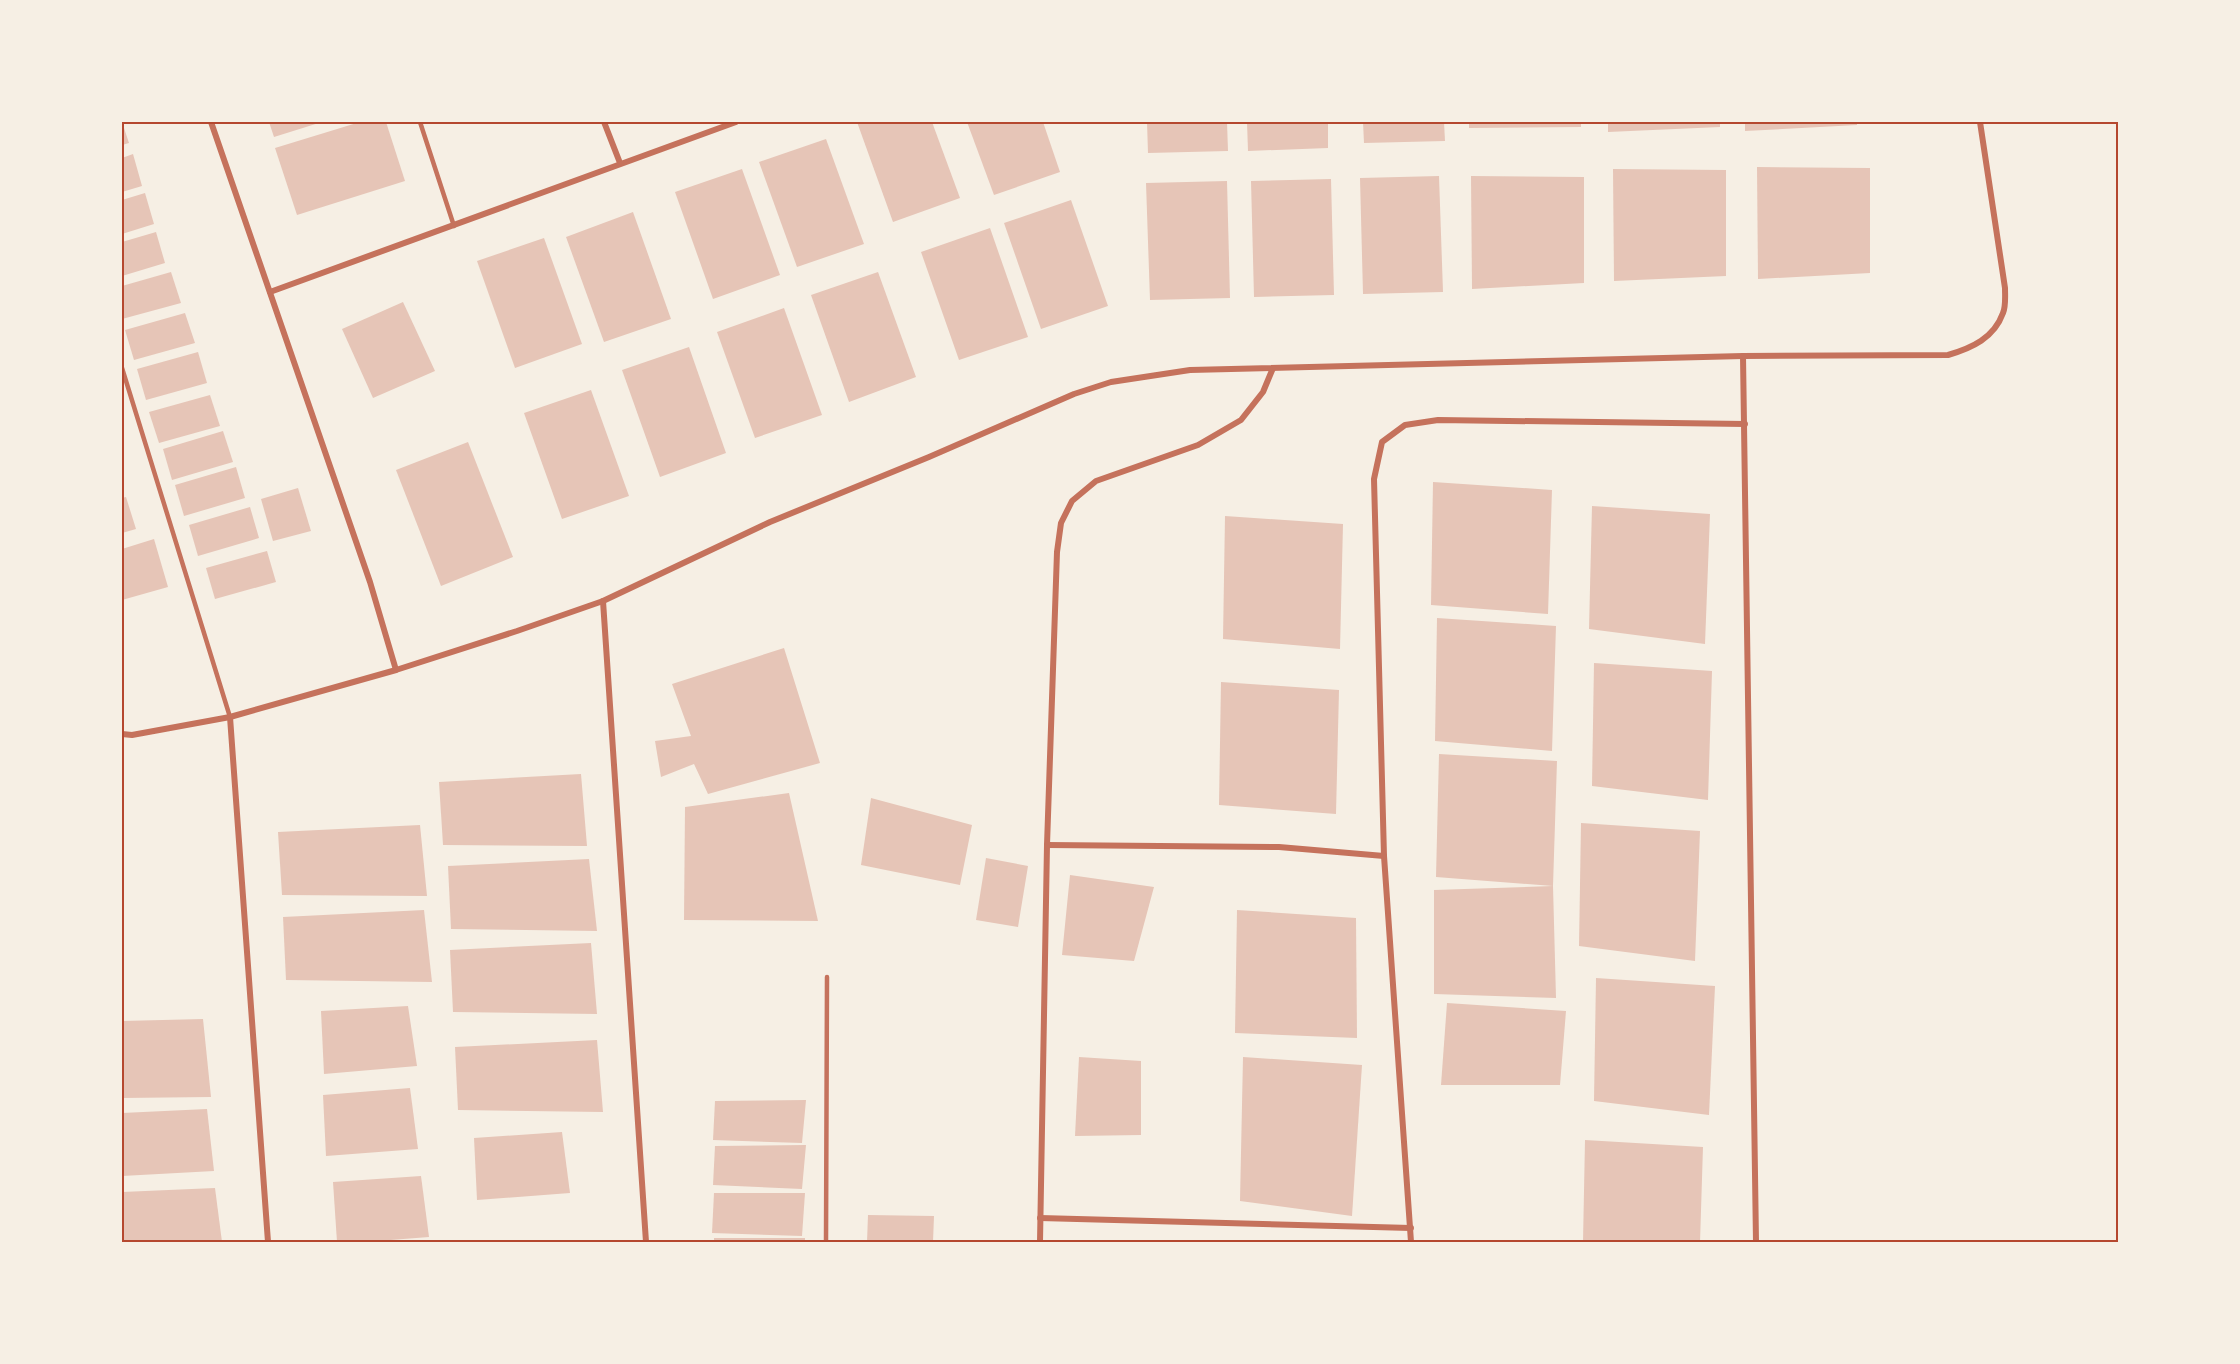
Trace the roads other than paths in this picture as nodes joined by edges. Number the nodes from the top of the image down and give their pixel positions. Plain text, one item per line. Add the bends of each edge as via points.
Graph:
1 (211, 122) edge
2 (420, 122) edge
3 (604, 122) edge
4 (736, 122) edge
5 (1980, 122) edge
6 (621, 163) junction
7 (454, 226) junction
8 (270, 292) junction
9 (1743, 356) junction
10 (122, 368) edge
11 (1273, 368) junction
12 (1745, 424) junction
13 (603, 601) junction
14 (396, 670) junction
15 (231, 717) junction
16 (122, 734) edge
17 (1047, 845) junction
18 (1384, 856) junction
19 (826, 977) dead end
20 (1040, 1218) junction
21 (1411, 1228) junction
22 (268, 1242) edge
23 (646, 1242) edge
24 (826, 1242) edge
25 (1040, 1242) edge
26 (1411, 1242) edge
27 (1756, 1242) edge

1 - 8 street
2 - 7 lane
3 - 6 street
4 - 6 street
5 - 9 street via 2005,288 2004,312 1992,333 1971,348 1948,355
6 - 7 street
7 - 8 street
8 - 14 street via 370,582
9 - 11 street
9 - 12 street
10 - 15 lane
11 - 13 street via 1190,370 1111,382 1074,394 770,522
11 - 17 street via 1263,392 1241,420 1198,445 1096,481 1072,501 1061,523
12 - 18 street via 1438,420 1405,425 1382,442 1374,480
12 - 27 street
13 - 14 street
13 - 23 street
14 - 15 street
15 - 16 street
15 - 22 street
17 - 18 street via 1279,847
17 - 20 street
18 - 21 street
19 - 24 lane
20 - 21 street
20 - 25 street
21 - 26 street

